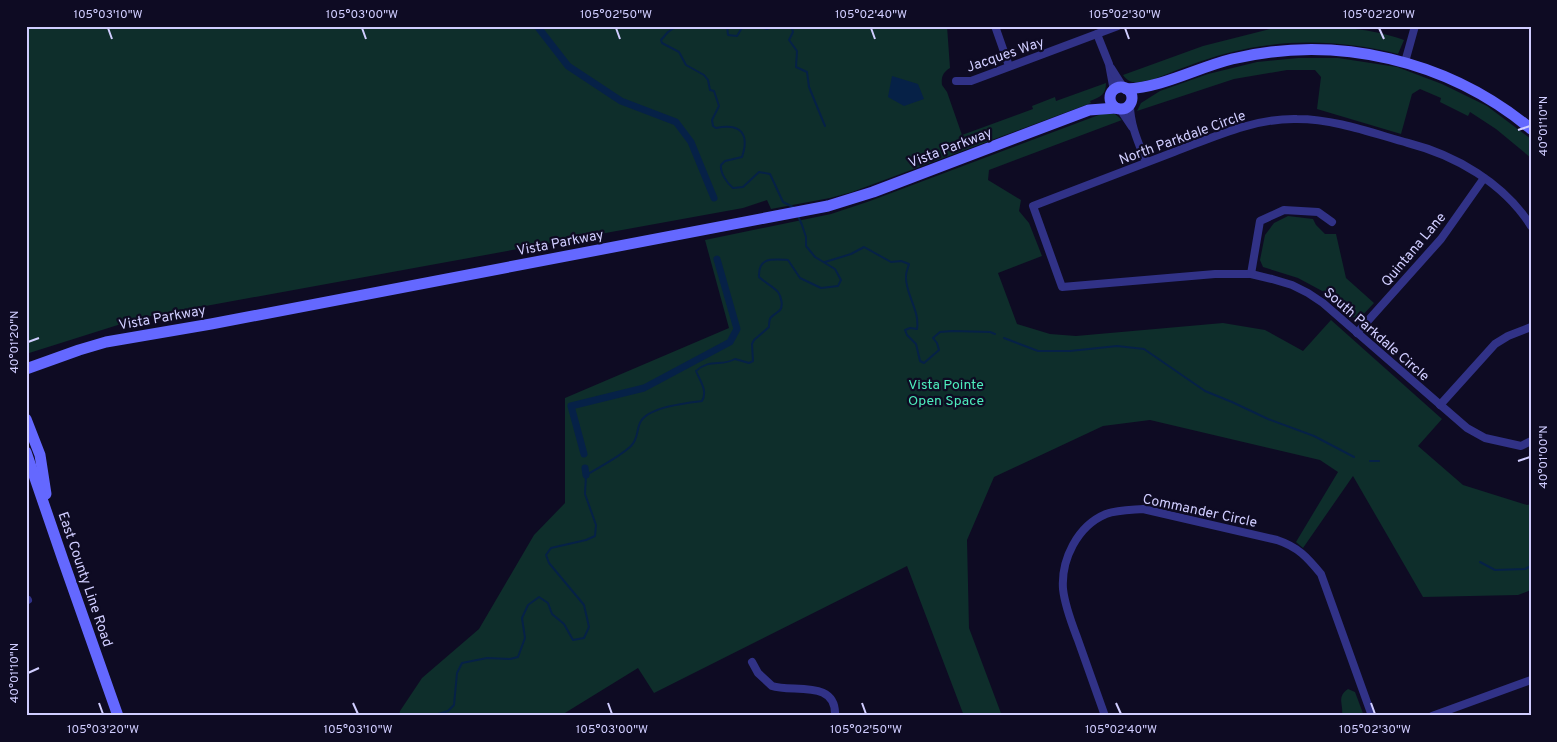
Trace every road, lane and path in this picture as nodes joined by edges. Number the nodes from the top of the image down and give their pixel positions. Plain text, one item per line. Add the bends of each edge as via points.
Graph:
1 (995, 26) edge
2 (1118, 26) edge
3 (1415, 26) edge
4 (1097, 34) junction
5 (1405, 62) junction
6 (1009, 66) junction
7 (956, 81) dead end
8 (1158, 84) junction
9 (1118, 91) junction
10 (1125, 105) junction
11 (1089, 110) junction
12 (1531, 129) edge
13 (1146, 162) junction
14 (1484, 178) junction
15 (1332, 222) dead end
16 (1531, 226) edge
17 (1045, 240) joint
18 (1251, 274) junction
19 (224, 321) junction
20 (1531, 327) edge
21 (1357, 333) junction
22 (26, 364) edge
23 (26, 369) edge
24 (1440, 405) junction
25 (26, 418) edge
26 (1531, 441) edge
27 (26, 452) edge
28 (26, 466) edge
29 (52, 530) junction
30 (86, 625) junction
31 (752, 662) dead end
32 (1531, 680) edge
33 (110, 716) edge
34 (118, 716) edge
35 (835, 716) edge
36 (1105, 716) edge
37 (1372, 716) edge
38 (1432, 716) edge

1 - 6 street
2 - 4 street, Jacques Way
3 - 5 street
4 - 6 street, Jacques Way
4 - 9 street
5 - 8 street, Vista Parkway via 1353,52 1283,51 1232,59
5 - 12 street, Vista Parkway via 1465,86
6 - 7 street, Jacques Way via 971,81
8 - 9 street, Vista Parkway
8 - 10 street, Vista Parkway
9 - 10 street via 1131,93
9 - 10 street via 1112,103
9 - 11 street, Vista Parkway
10 - 11 street, Vista Parkway
10 - 13 street
11 - 19 street, Vista Parkway via 828,206
13 - 14 street, North Parkdale Circle via 1238,128 1297,118 1343,125 1424,147 1454,159
13 - 17 street, North Parkdale Circle via 1033,206
14 - 16 street, North Parkdale Circle via 1509,199
14 - 21 street, Quintana Lane via 1441,239
15 - 18 street via 1318,212 1284,210 1260,220
17 - 18 street, South Parkdale Circle via 1062,287
18 - 21 street, South Parkdale Circle via 1272,278 1308,293
19 - 22 street via 173,324 100,338
19 - 23 street, Vista Parkway via 100,344
20 - 24 street via 1495,344
21 - 24 street, South Parkdale Circle
24 - 26 street, South Parkdale Circle via 1467,428 1485,438 1521,446
25 - 29 street via 40,455
27 - 29 street, East County Line Road
28 - 29 street
29 - 30 street, East County Line Road
30 - 33 street
30 - 34 street, East County Line Road
31 - 35 street via 772,686 812,689 826,695 834,704
32 - 38 street
36 - 37 street, Commander Circle via 1065,603 1063,571 1076,538 1090,524 1106,514 1143,509 1277,540 1295,547 1306,556 1321,574

